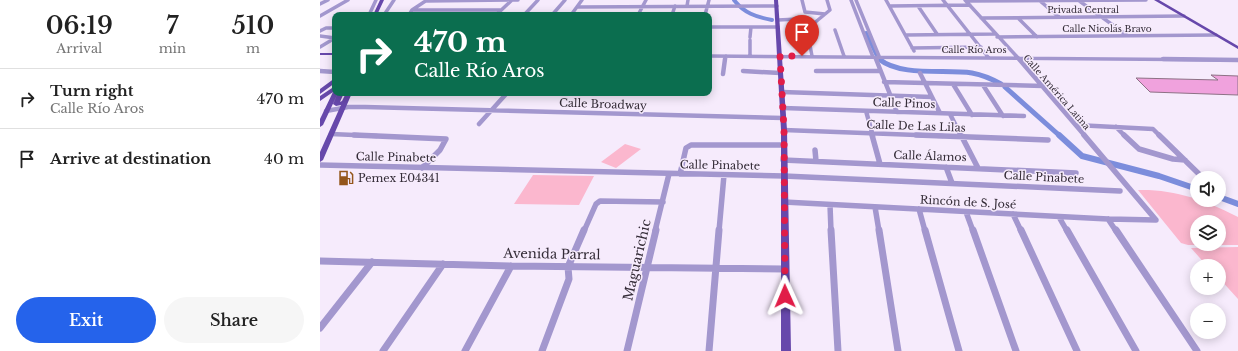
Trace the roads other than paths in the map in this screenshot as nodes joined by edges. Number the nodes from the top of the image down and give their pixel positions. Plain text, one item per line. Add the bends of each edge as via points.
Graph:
1 (328, 0) edge
2 (348, 0) edge
3 (376, 0) edge
4 (382, 0) edge
5 (386, 0) edge
6 (394, 0) edge
7 (427, 0) edge
8 (512, 0) edge
9 (518, 0) edge
10 (538, 0) edge
11 (565, 0) edge
12 (582, 0) edge
13 (646, 0) edge
14 (688, 0) edge
15 (709, 0) edge
16 (802, 0) edge
17 (827, 0) edge
18 (850, 0) edge
19 (856, 0) edge
20 (886, 0) edge
21 (943, 0) edge
22 (1040, 0) edge
23 (1078, 0) edge
24 (1146, 0) edge
25 (1156, 0) edge
26 (1161, 0) edge
27 (966, 1) edge
28 (776, 3) edge
29 (320, 4) edge
30 (970, 5) junction
31 (675, 6) junction
32 (687, 6) junction
33 (708, 6) junction
34 (890, 6) junction
35 (918, 6) junction
36 (947, 6) junction
37 (577, 7) junction
38 (642, 7) junction
39 (412, 10) joint
40 (501, 10) joint
41 (370, 12) edge
42 (376, 12) edge
43 (381, 12) edge
44 (386, 12) edge
45 (527, 12) edge
46 (555, 12) edge
47 (573, 12) edge
48 (640, 12) edge
49 (673, 12) edge
50 (707, 12) edge
51 (1181, 13) junction
52 (321, 14) edge
53 (825, 14) junction
54 (856, 14) junction
55 (862, 14) junction
56 (1059, 17) junction
57 (1101, 17) junction
58 (981, 18) junction
59 (1018, 18) junction
60 (778, 23) junction
61 (814, 23) junction
62 (712, 27) edge
63 (751, 27) junction
64 (332, 28) edge
65 (321, 30) edge
66 (835, 30) dead end
67 (862, 30) junction
68 (868, 30) junction
69 (937, 34) junction
70 (970, 34) junction
71 (906, 35) junction
72 (996, 35) junction
73 (1216, 35) junction
74 (320, 36) edge
75 (1128, 36) junction
76 (1037, 37) junction
77 (332, 38) edge
78 (332, 40) edge
79 (1238, 45) edge
80 (320, 47) edge
81 (981, 47) junction
82 (912, 48) junction
83 (320, 54) edge
84 (332, 54) edge
85 (712, 56) edge
86 (726, 56) junction
87 (750, 56) junction
88 (780, 56) junction
89 (812, 56) junction
90 (844, 56) junction
91 (876, 57) junction
92 (916, 57) junction
93 (988, 57) junction
94 (1017, 58) junction
95 (1238, 60) edge
96 (816, 70) dead end
97 (320, 71) edge
98 (880, 71) junction
99 (332, 72) edge
100 (743, 72) dead end
101 (780, 73) junction
102 (920, 73) dead end
103 (723, 74) dead end
104 (884, 82) junction
105 (332, 83) edge
106 (923, 83) junction
107 (953, 84) junction
108 (983, 85) junction
109 (1043, 86) junction
110 (320, 87) edge
111 (327, 87) junction
112 (332, 90) edge
113 (320, 92) edge
114 (782, 92) junction
115 (334, 96) edge
116 (340, 96) edge
117 (348, 96) edge
118 (504, 96) edge
119 (890, 96) junction
120 (932, 97) junction
121 (320, 99) edge
122 (343, 105) junction
123 (783, 108) junction
124 (492, 110) junction
125 (326, 111) junction
126 (866, 111) junction
127 (897, 112) junction
128 (940, 114) junction
129 (950, 114) junction
130 (972, 115) junction
131 (1004, 116) junction
132 (1024, 116) dead end
133 (783, 118) junction
134 (479, 124) dead end
135 (320, 125) edge
136 (1076, 125) junction
137 (1116, 127) junction
138 (784, 130) junction
139 (331, 134) junction
140 (872, 134) junction
141 (962, 137) junction
142 (1048, 140) dead end
143 (783, 146) junction
144 (815, 150) dead end
145 (320, 160) edge
146 (783, 160) junction
147 (1185, 160) junction
148 (816, 161) junction
149 (880, 164) junction
150 (320, 165) edge
151 (946, 167) junction
152 (422, 168) junction
153 (978, 168) junction
154 (1196, 171) edge
155 (1076, 172) dead end
156 (669, 174) junction
157 (680, 174) junction
158 (724, 175) junction
159 (784, 176) junction
160 (952, 183) junction
161 (1120, 191) dead end
162 (663, 202) junction
163 (784, 202) junction
164 (830, 205) junction
165 (875, 207) junction
166 (919, 209) junction
167 (966, 212) junction
168 (1013, 214) junction
169 (1059, 217) junction
170 (1108, 219) junction
171 (1151, 221) joint
172 (320, 260) edge
173 (372, 262) junction
174 (443, 264) junction
175 (511, 266) junction
176 (568, 266) junction
177 (647, 267) junction
178 (717, 268) junction
179 (784, 269) junction
180 (320, 328) edge
181 (383, 351) edge
182 (465, 351) edge
183 (542, 351) edge
184 (627, 351) edge
185 (709, 351) edge
186 (786, 351) edge
187 (838, 351) edge
188 (898, 351) edge
189 (958, 351) edge
190 (1016, 351) edge
191 (1076, 351) edge
192 (1136, 351) edge
193 (1197, 351) edge

1 - 29 street
2 - 52 street
3 - 41 street
4 - 42 main road
5 - 43 main road
6 - 44 street
7 - 8 street
7 - 39 street
8 - 9 street
8 - 40 street
10 - 45 street
11 - 46 street
12 - 37 street
13 - 38 street
14 - 32 street
15 - 33 street
16 - 53 street via 805,12
17 - 53 street via 830,10
18 - 54 street
19 - 55 street
20 - 34 street
21 - 36 street
22 - 23 street
22 - 27 street
22 - 56 street
23 - 24 street
23 - 57 street
25 - 51 main road
26 - 51 main road
27 - 30 street, Calle América Latina
28 - 33 street
28 - 60 main road
30 - 36 street
30 - 58 street, Calle América Latina
31 - 32 street
31 - 38 street
31 - 49 street
32 - 33 street
33 - 50 street
34 - 35 street
34 - 71 street
35 - 36 street
35 - 69 street
36 - 70 street
37 - 38 street
37 - 47 street
38 - 48 street
39 - 40 street
51 - 57 street, Privada Central
51 - 73 main road
51 - 79 main road
53 - 61 street
54 - 55 street
54 - 67 street
55 - 68 street
56 - 57 street, Privada Central
56 - 59 street, Privada Central
57 - 75 street
58 - 59 street, Privada Central
58 - 72 street, Calle América Latina
59 - 76 street
60 - 61 street via 796,19
60 - 63 street
60 - 88 main road
61 - 89 street via 807,30
62 - 63 street
63 - 87 street
64 - 65 street
66 - 90 street
67 - 68 street
67 - 91 street
68 - 91 street
69 - 70 street, Calle Nicolás Bravo
69 - 71 street, Calle Nicolás Bravo
70 - 72 street, Calle Nicolás Bravo
70 - 81 street
71 - 82 street
72 - 76 street, Calle Nicolás Bravo
72 - 94 street, Calle América Latina
73 - 75 street, Calle Nicolás Bravo
73 - 79 main road
74 - 77 street
75 - 76 street, Calle Nicolás Bravo
78 - 80 street
81 - 82 street
81 - 93 street
82 - 92 street
83 - 84 main road
85 - 86 street, Calle Río Aros
86 - 87 street, Calle Río Aros
86 - 103 street
87 - 88 street, Calle Río Aros
88 - 89 street, Calle Río Aros
88 - 101 main road
89 - 90 street, Calle Río Aros
90 - 91 street, Calle Río Aros
91 - 92 street, Calle Río Aros
91 - 98 street
92 - 93 street, Calle Río Aros
93 - 94 street, Calle Río Aros
94 - 95 street, Calle Río Aros
94 - 109 street, Calle América Latina
96 - 98 street
97 - 99 street
98 - 104 street
100 - 101 street
101 - 114 main road
102 - 106 street
104 - 106 street
104 - 119 street
105 - 111 main road
106 - 107 street
106 - 120 street
107 - 108 street
107 - 130 street
108 - 109 street
108 - 131 street
109 - 136 street, Calle América Latina
110 - 111 street
111 - 113 main road
112 - 121 main road
114 - 119 street
114 - 123 main road
115 - 125 main road
116 - 122 main road via 336,104
117 - 122 main road
118 - 124 street
119 - 120 street
119 - 127 street
120 - 128 street
122 - 124 street, Calle Broadway
122 - 125 street, Calle Broadway
122 - 139 main road
123 - 126 street, Calle Pinos
123 - 133 main road
124 - 133 street, Calle Broadway
124 - 134 street
125 - 135 main road
126 - 127 street, Calle Pinos
126 - 140 street
127 - 128 street, Calle Pinos
128 - 129 street, Calle Pinos
129 - 130 street, Calle Pinos
129 - 141 street
130 - 131 street, Calle Pinos
131 - 132 street, Calle Pinos
133 - 138 main road
136 - 137 street
136 - 171 street, Calle América Latina via 1155,217 1156,220
137 - 147 street via 1139,149 1172,159
137 - 147 street via 1153,129
138 - 140 street, Calle De Las Lilas
138 - 143 main road
139 - 145 main road
139 - 152 street via 446,139
140 - 141 street, Calle De Las Lilas
140 - 149 street
141 - 142 street, Calle De Las Lilas
141 - 153 street
143 - 146 main road
143 - 157 street via 689,146 686,148
144 - 148 street
146 - 148 street, Calle Álamos
146 - 159 main road
147 - 154 street
148 - 149 street, Calle Álamos
149 - 151 street, Calle Álamos
150 - 152 street, Calle Pinabete
151 - 153 street, Calle Álamos
151 - 160 street
152 - 156 street, Calle Pinabete
153 - 155 street, Calle Álamos
156 - 157 street, Calle Pinabete
156 - 162 street, Maguarichic
157 - 158 street, Calle Pinabete
158 - 159 street, Calle Pinabete
158 - 178 street
159 - 160 street, Calle Pinabete
159 - 163 main road
160 - 161 street, Calle Pinabete
162 - 176 street via 598,202
162 - 177 street, Maguarichic
163 - 164 street, Rincón de S. José
163 - 179 main road
164 - 165 street, Rincón de S. José
164 - 187 street
165 - 166 street, Rincón de S. José
165 - 188 street
166 - 167 street, Rincón de S. José
166 - 189 street
167 - 168 street, Rincón de S. José
167 - 190 street
168 - 169 street, Rincón de S. José
168 - 191 street
169 - 170 street, Rincón de S. José
169 - 192 street
170 - 171 street, Rincón de S. José
170 - 193 street
172 - 173 street, Avenida Parral
173 - 174 street, Avenida Parral
173 - 180 street
174 - 175 street, Avenida Parral
174 - 181 street
175 - 176 street, Avenida Parral
175 - 182 street
176 - 177 street, Avenida Parral
176 - 183 street via 569,279
177 - 178 street, Avenida Parral
177 - 184 street, Maguarichic
178 - 179 street, Avenida Parral
178 - 185 street
179 - 186 main road

